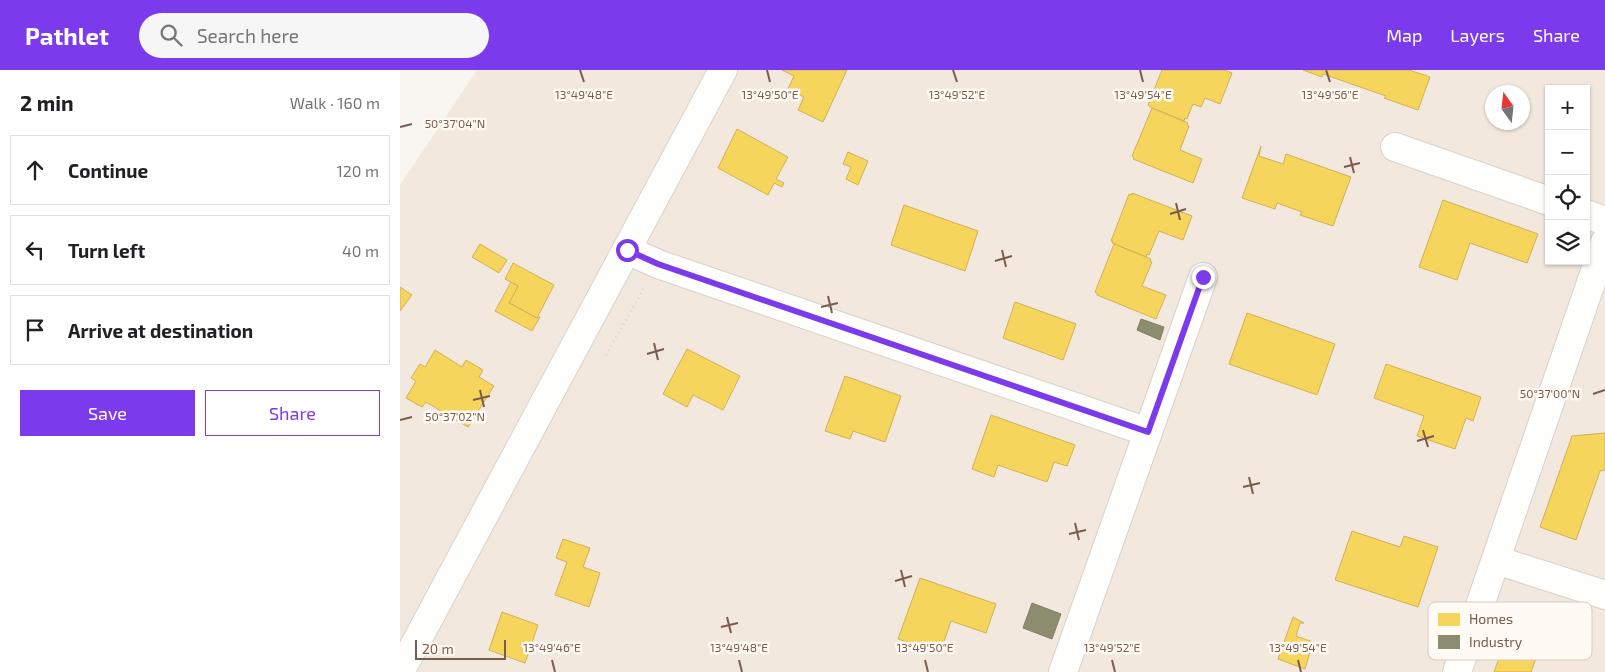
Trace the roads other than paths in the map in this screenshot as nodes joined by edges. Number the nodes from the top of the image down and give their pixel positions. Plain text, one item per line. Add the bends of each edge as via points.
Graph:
1 (723, 70) edge
2 (1395, 147) dead end
3 (1545, 200) edge
4 (1590, 215) edge
5 (1605, 221) edge
6 (1605, 242) edge
7 (627, 250) junction
8 (1203, 277) dead end
9 (1148, 432) junction
10 (1496, 560) junction
11 (1605, 595) edge
12 (1481, 602) edge
13 (1461, 660) edge
14 (400, 672) edge
15 (1063, 672) edge
16 (1457, 672) edge

1 - 7 street
2 - 3 street
4 - 5 street
6 - 10 street
7 - 9 street via 658,264
7 - 14 street
8 - 9 street
9 - 15 street
10 - 11 street
10 - 12 street
13 - 16 street

